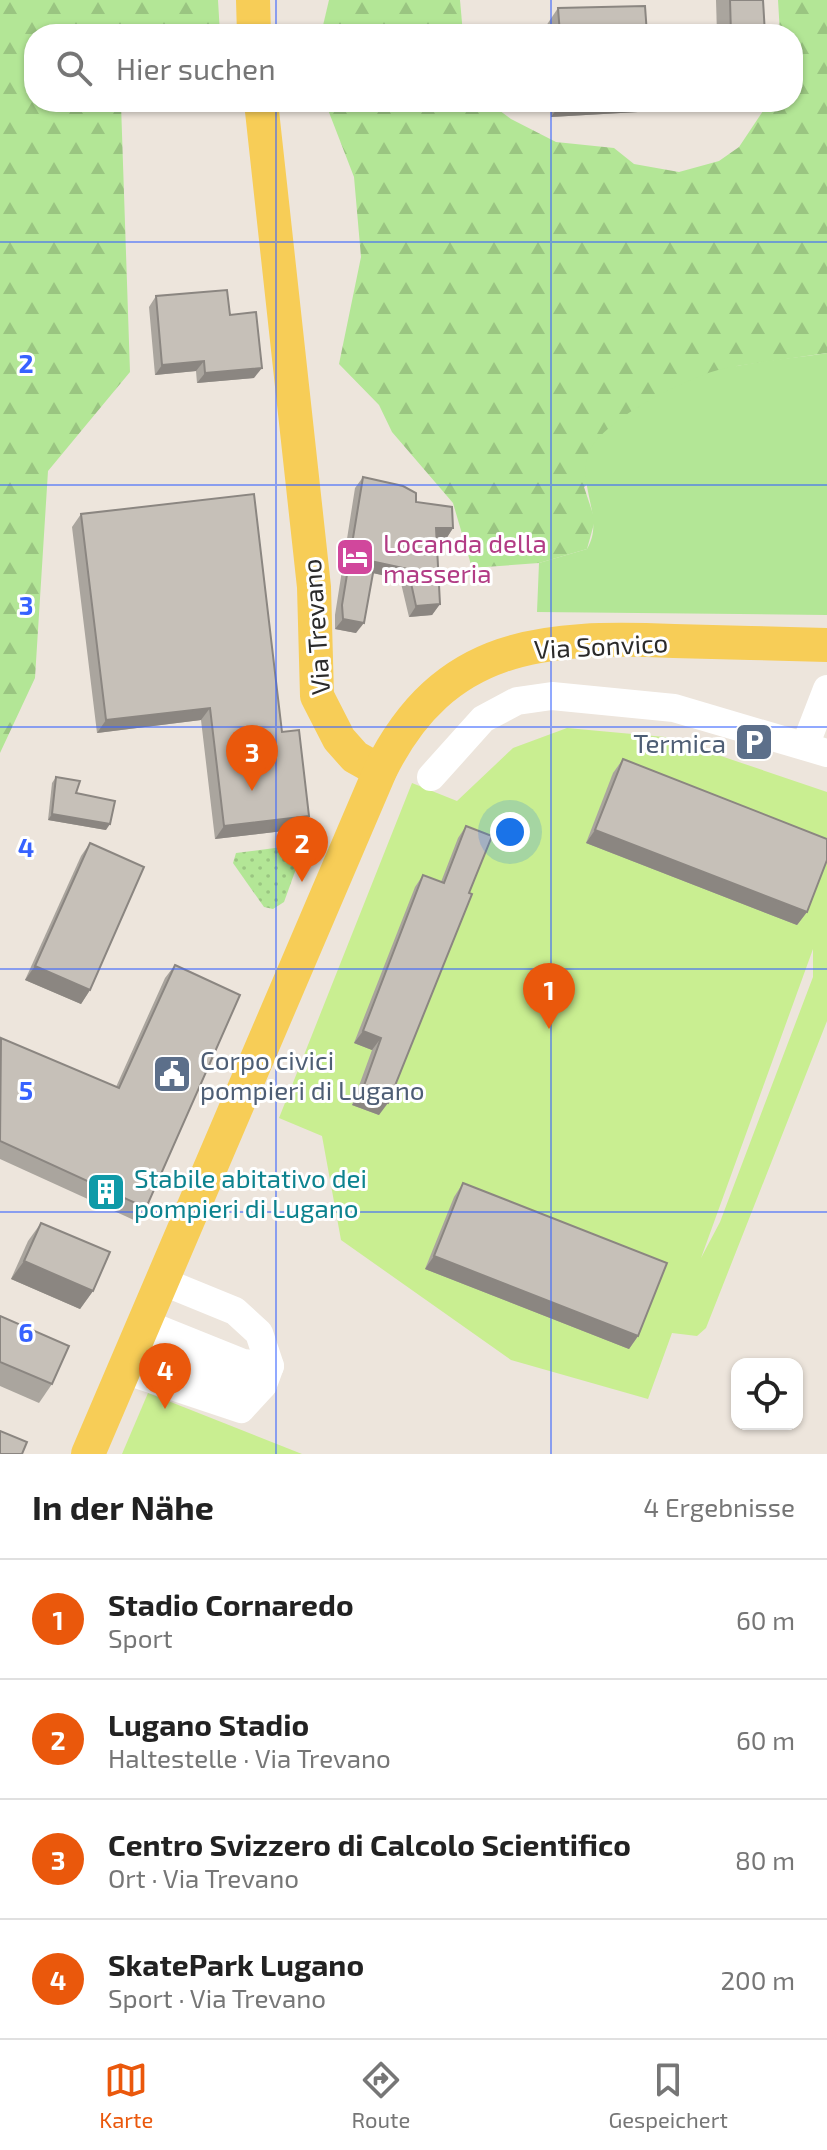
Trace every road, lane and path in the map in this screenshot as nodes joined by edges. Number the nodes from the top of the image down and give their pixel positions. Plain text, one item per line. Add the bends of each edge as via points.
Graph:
1 (253, 0) edge
2 (254, 24) edge
3 (262, 112) edge
4 (827, 645) edge
5 (827, 689) edge
6 (816, 750) edge
7 (380, 771) junction
8 (431, 777) dead end
9 (164, 1282) junction
10 (135, 1347) junction
11 (266, 1376) junction
12 (88, 1454) edge

1 - 2 main road
3 - 7 main road, Via Trevano via 314,587 317,696 339,739 355,757
4 - 7 main road, Via Sonvico via 630,639 509,652 468,670 414,713
5 - 6 lane
6 - 8 lane via 674,708 552,696 517,701 483,719
7 - 9 main road
9 - 10 main road
9 - 11 lane via 235,1311 259,1333
10 - 11 lane via 243,1363
10 - 11 lane via 241,1409
10 - 12 main road

